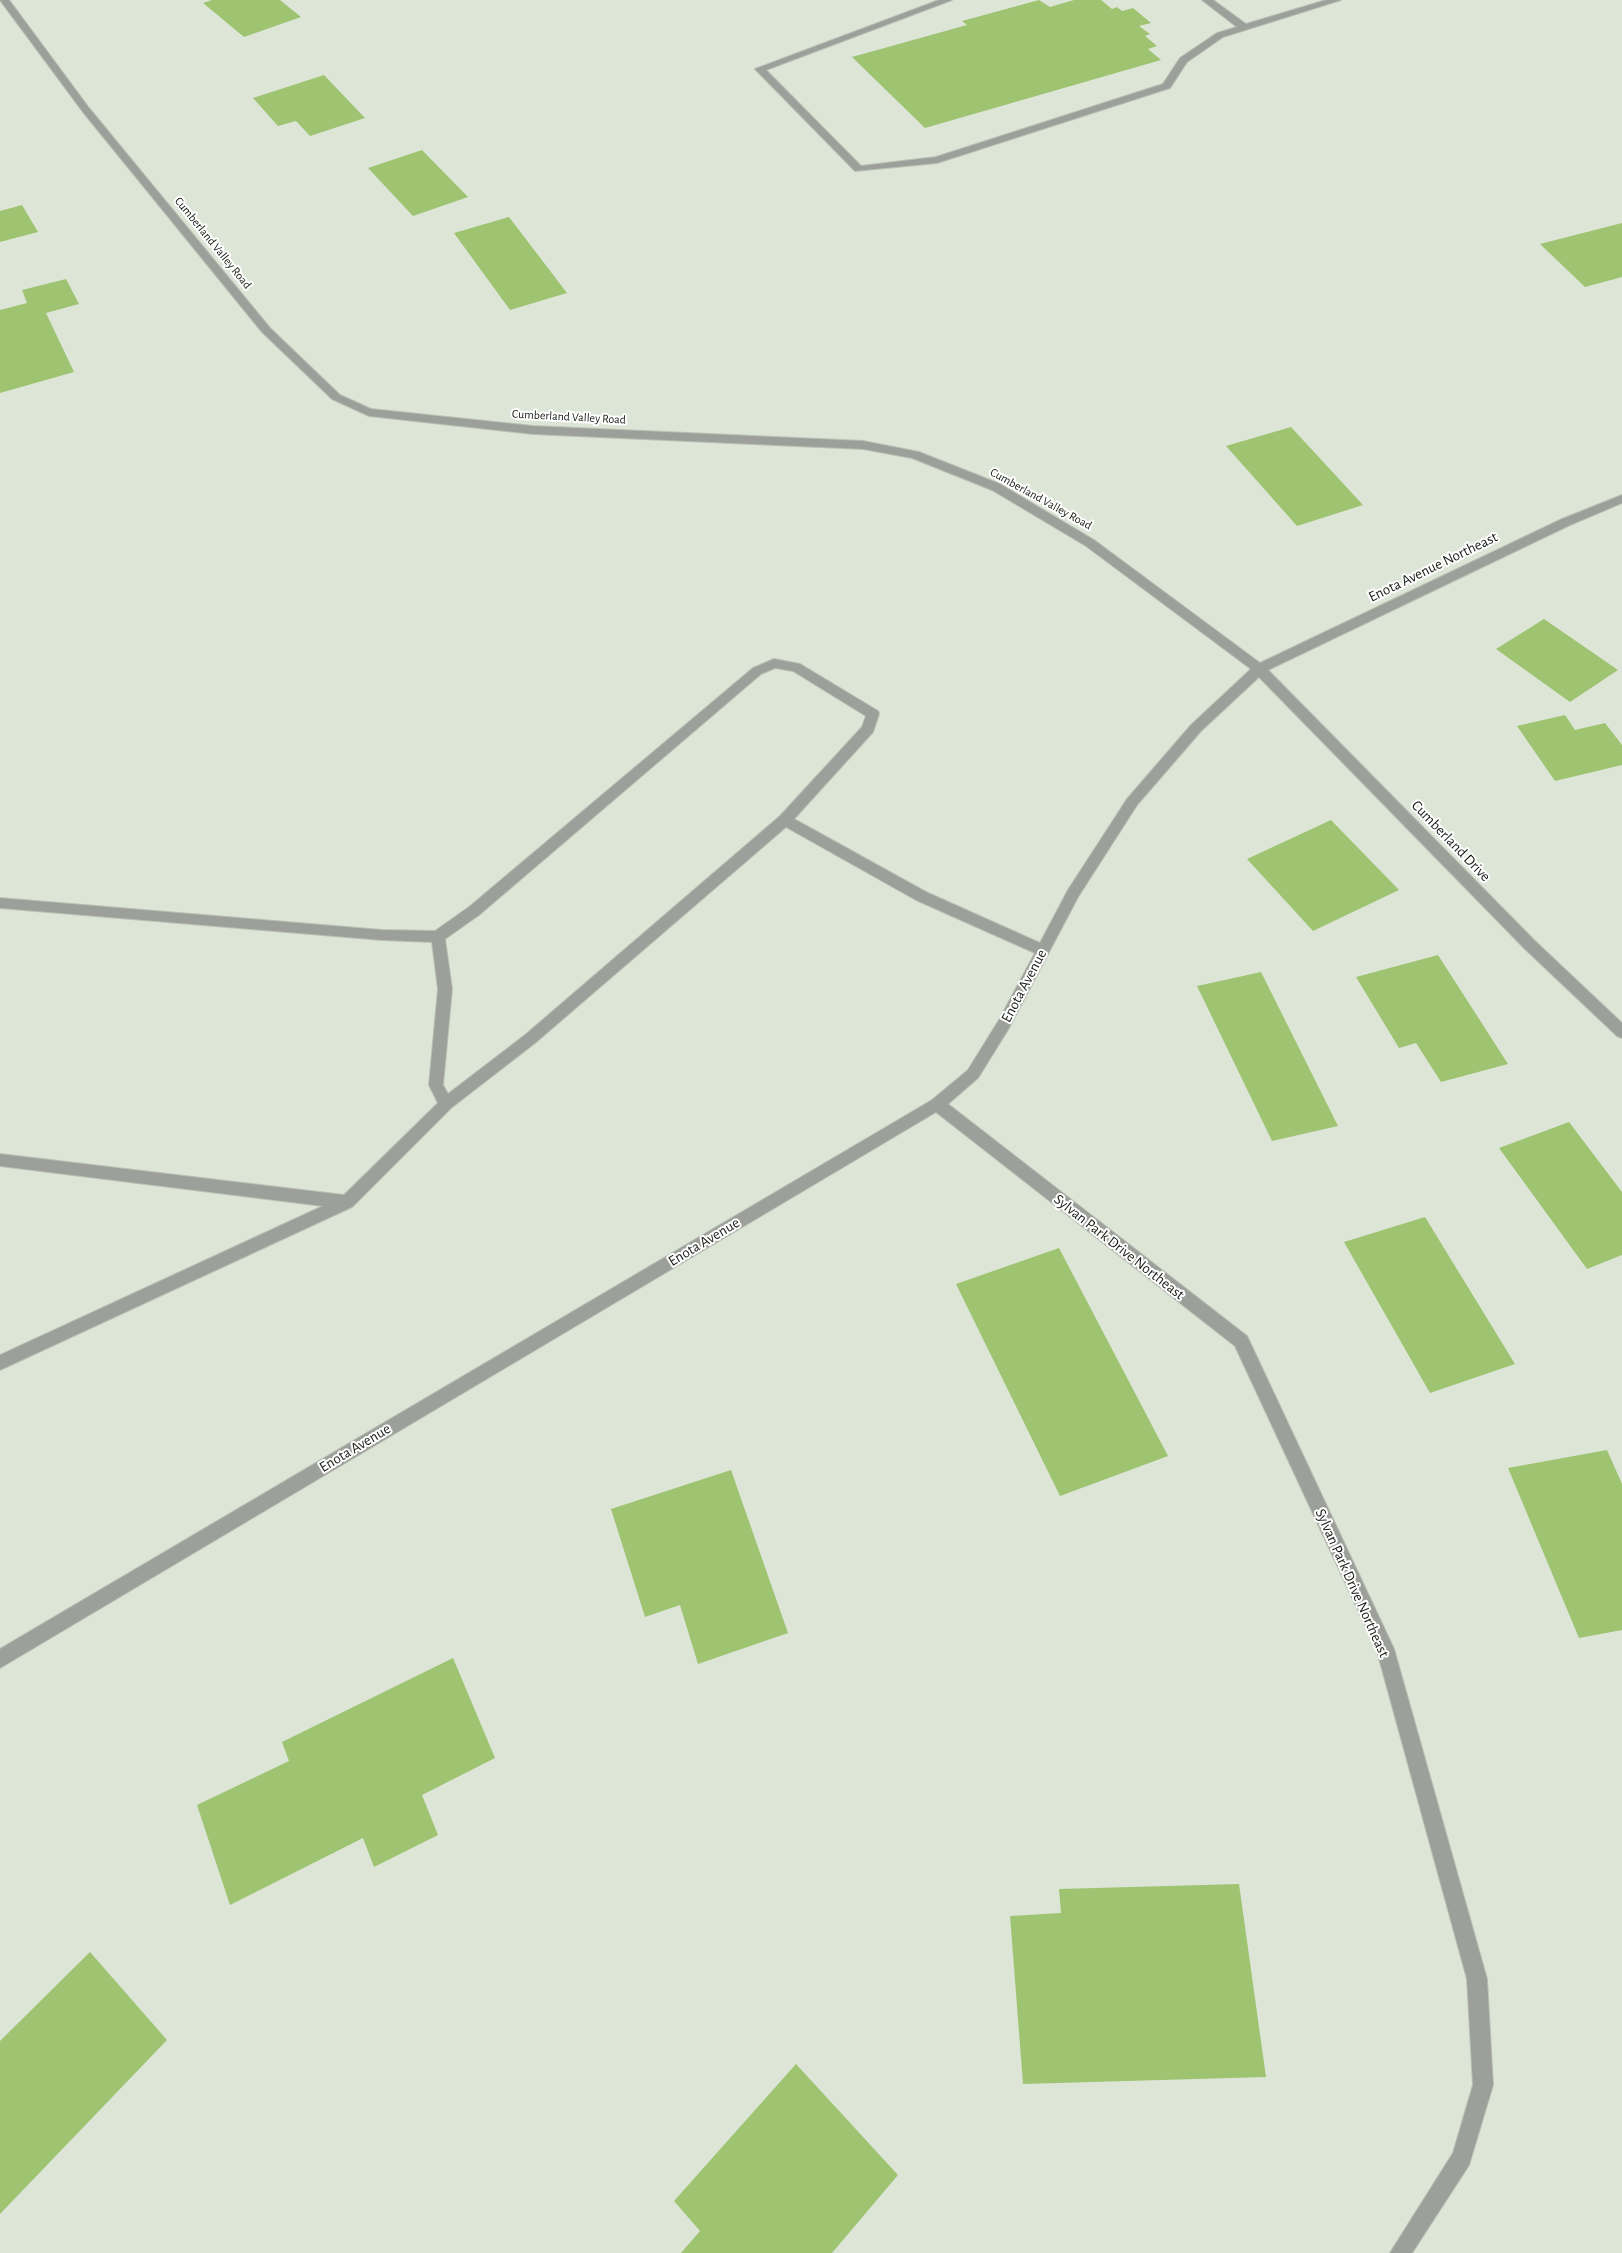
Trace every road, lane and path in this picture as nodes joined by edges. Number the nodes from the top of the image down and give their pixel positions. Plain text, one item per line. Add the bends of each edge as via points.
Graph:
1 (4, 0) edge
2 (946, 0) edge
3 (1207, 0) edge
4 (1336, 0) edge
5 (1245, 28) junction
6 (1622, 498) edge
7 (1259, 669) junction
8 (785, 820) junction
9 (0, 903) edge
10 (438, 937) junction
11 (1043, 950) junction
12 (1622, 1032) edge
13 (446, 1104) junction
14 (936, 1104) junction
15 (0, 1160) edge
16 (347, 1202) junction
17 (0, 1363) edge
18 (0, 1659) edge
19 (1400, 2253) edge

1 - 7 street, Cumberland Valley Road via 86,110 266,330 336,397 369,412 533,430 863,445 915,455 996,488 1090,543
2 - 5 street via 760,69 859,169 937,160 1167,86 1183,60 1220,35
3 - 5 street
4 - 5 street
6 - 7 street, Enota Avenue Northeast
7 - 11 street, Enota Avenue via 1196,728 1132,802 1073,894
7 - 12 street, Cumberland Drive via 1530,945
8 - 10 street via 868,729 873,714 796,667 774,663 757,670 474,911
8 - 11 street via 921,896
8 - 13 street via 530,1039
9 - 10 street
10 - 13 street via 445,989 436,1085
11 - 14 street, Enota Avenue via 973,1074
13 - 16 street
14 - 18 street, Enota Avenue
14 - 19 street, Sylvan Park Drive Northeast via 1241,1341 1384,1649 1477,1979 1483,2085 1462,2158
15 - 16 street
16 - 17 street

